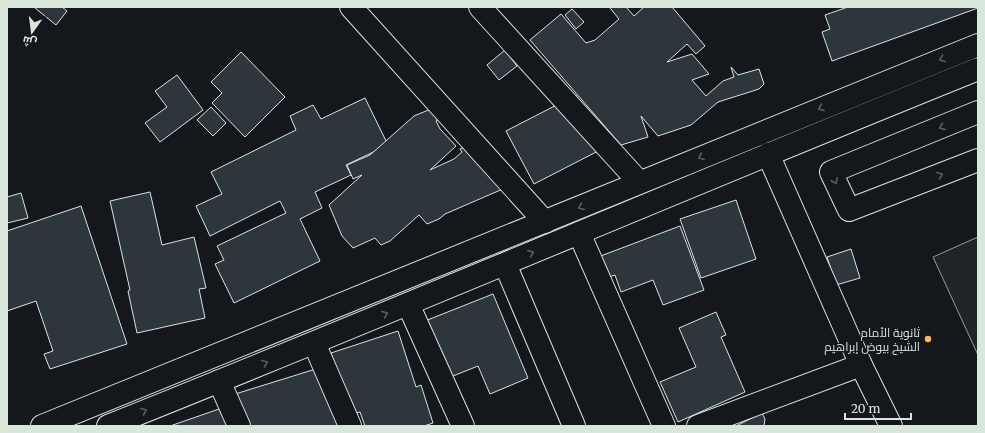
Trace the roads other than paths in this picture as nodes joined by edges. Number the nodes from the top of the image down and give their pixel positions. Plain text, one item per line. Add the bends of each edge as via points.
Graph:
1 (351, 7) edge
2 (480, 7) edge
3 (978, 45) edge
4 (978, 69) edge
5 (978, 112) edge
6 (768, 154) junction
7 (978, 160) edge
8 (639, 182) junction
9 (544, 222) junction
10 (579, 233) junction
11 (505, 264) junction
12 (408, 304) junction
13 (314, 343) junction
14 (861, 365) junction
15 (219, 381) junction
16 (113, 425) edge
17 (42, 426) edge
18 (239, 426) edge
19 (350, 426) edge
20 (463, 426) edge
21 (574, 426) edge
22 (664, 426) edge
23 (698, 426) edge
24 (891, 426) edge

1 - 9 main road
2 - 8 main road
3 -> 8 main road
4 - 6 main road
5 -> 7 main road via 831,172 849,210
6 - 10 main road
6 - 14 main road
8 -> 9 main road
9 - 17 main road
11 -> 10 main road
10 - 22 main road
11 - 12 main road
11 - 21 main road
13 -> 12 main road
12 - 20 main road
15 -> 13 main road
13 - 19 main road
14 - 23 main road
14 - 24 main road
16 -> 15 main road
15 - 18 main road

